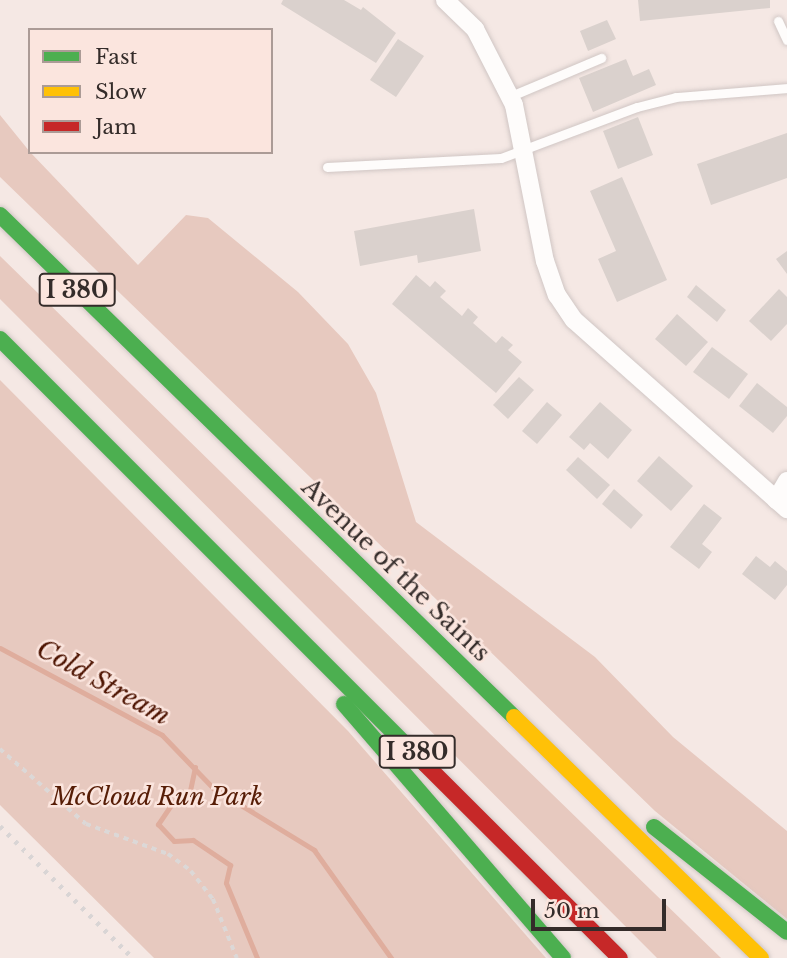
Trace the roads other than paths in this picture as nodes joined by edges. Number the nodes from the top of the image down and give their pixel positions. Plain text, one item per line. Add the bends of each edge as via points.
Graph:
1 (445, 0) edge
2 (778, 22) dead end
3 (787, 40) edge
4 (601, 58) dead end
5 (787, 88) edge
6 (510, 96) junction
7 (525, 146) junction
8 (327, 167) dead end
9 (0, 215) edge
10 (0, 339) edge
11 (787, 481) edge
12 (781, 504) edge
13 (210, 550) junction
14 (511, 710) junction
15 (787, 932) edge
16 (563, 958) edge
17 (620, 958) edge
18 (761, 958) edge

1 - 6 street via 475,30
2 - 3 lane
4 - 6 lane
5 - 7 lane via 676,97
6 - 7 street
7 - 8 lane via 501,158
7 - 12 street via 545,261 574,320
9 - 14 highway, Avenue of the Saints / I 380
10 - 13 highway, I 380
11 - 12 street
13 - 16 highway
13 - 17 highway, I 380 via 389,723
14 - 15 highway
14 - 18 highway, Avenue of the Saints / I 380

